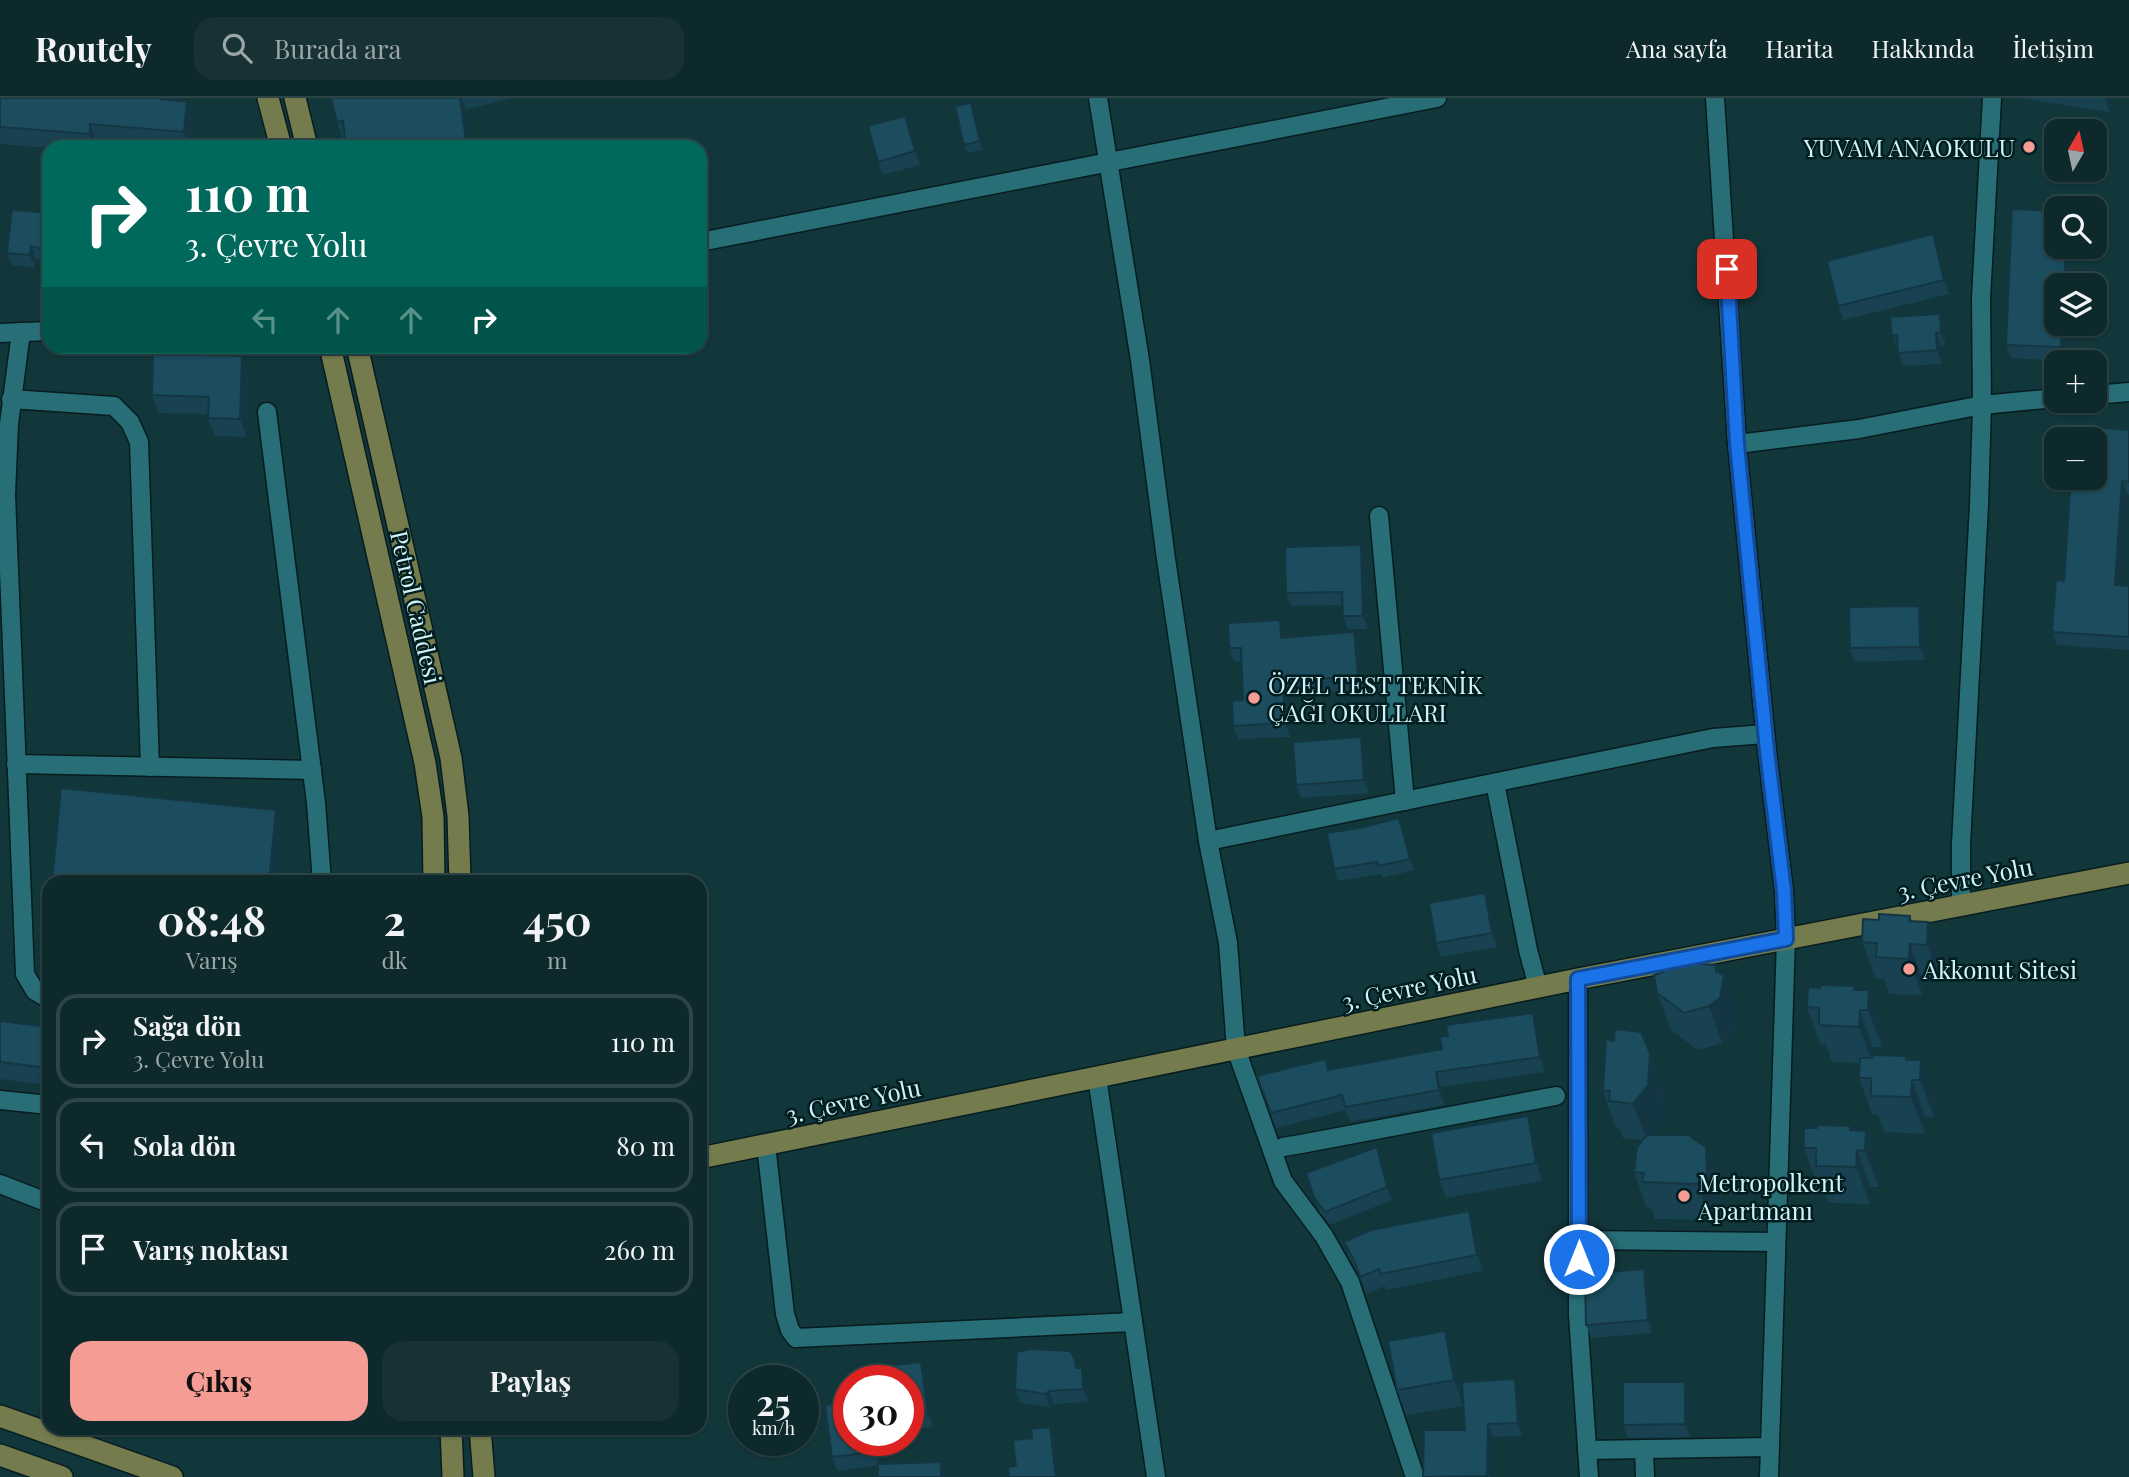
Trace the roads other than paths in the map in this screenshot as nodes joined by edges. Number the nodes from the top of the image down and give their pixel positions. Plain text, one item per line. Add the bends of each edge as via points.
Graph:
1 (268, 98) edge
2 (295, 98) edge
3 (1098, 98) edge
4 (1437, 98) edge
5 (1715, 98) edge
6 (1992, 98) edge
7 (1356, 106) edge
8 (279, 140) edge
9 (305, 140) edge
10 (1108, 163) junction
11 (707, 241) edge
12 (42, 331) edge
13 (21, 332) junction
14 (0, 333) edge
15 (332, 354) edge
16 (359, 354) edge
17 (2129, 392) edge
18 (2107, 394) edge
19 (12, 399) junction
20 (2044, 399) edge
21 (1982, 405) junction
22 (267, 412) dead end
23 (1737, 444) junction
24 (1379, 516) dead end
25 (1765, 734) junction
26 (16, 764) junction
27 (149, 767) junction
28 (312, 770) junction
29 (1495, 783) junction
30 (1405, 801) junction
31 (1208, 842) junction
32 (2129, 873) edge
33 (321, 875) edge
34 (435, 875) edge
35 (460, 875) edge
36 (1961, 906) junction
37 (1786, 939) junction
38 (1578, 979) junction
39 (1538, 987) junction
40 (42, 995) edge
41 (1236, 1049) junction
42 (1097, 1077) junction
43 (1556, 1096) dead end
44 (0, 1100) edge
45 (42, 1104) edge
46 (766, 1145) junction
47 (1273, 1152) junction
48 (707, 1157) edge
49 (0, 1184) edge
50 (42, 1200) edge
51 (1579, 1240) junction
52 (1776, 1242) junction
53 (1133, 1322) junction
54 (0, 1416) edge
55 (42, 1431) edge
56 (54, 1435) edge
57 (451, 1435) edge
58 (481, 1435) edge
59 (1770, 1447) junction
60 (1644, 1449) junction
61 (1587, 1450) junction
62 (0, 1455) edge
63 (62, 1477) edge
64 (172, 1477) edge
65 (453, 1477) edge
66 (484, 1477) edge
67 (1156, 1477) edge
68 (1415, 1477) edge
69 (1589, 1477) edge
70 (1645, 1477) edge
71 (1769, 1477) edge

1 - 8 main road
2 - 9 main road
3 - 10 street
4 - 7 street
5 - 23 street
6 - 21 street via 1981,298
7 - 10 street
10 - 11 street
10 - 31 street
12 - 13 street
13 - 14 street
13 - 19 street
15 - 34 main road, Petrol Caddesi via 425,763
16 - 35 main road, Petrol Caddesi via 451,758
17 - 18 street
19 - 26 street via 6,531
19 - 27 street via 114,406 136,432
20 - 21 street
21 - 23 street via 1858,429
21 - 36 street
22 - 28 street
23 - 25 street
24 - 30 street
25 - 29 street via 1713,738
25 - 37 street
26 - 27 street
26 - 40 street via 25,974
27 - 28 street
28 - 33 street
29 - 30 street
29 - 39 street
30 - 31 street
31 - 41 street via 1228,943
32 - 36 main road, 3. Çevre Yolu
36 - 37 main road, 3. Çevre Yolu
37 - 38 main road, 3. Çevre Yolu
37 - 52 street
38 - 39 main road, 3. Çevre Yolu
38 - 51 street
39 - 41 main road, 3. Çevre Yolu
41 - 42 main road, 3. Çevre Yolu
41 - 47 street
42 - 46 main road, 3. Çevre Yolu
42 - 53 street
43 - 47 street
44 - 45 street
46 - 48 main road, 3. Çevre Yolu
46 - 53 street via 785,1314 796,1338
47 - 68 street via 1283,1181 1324,1236 1350,1282
49 - 50 street
51 - 52 street
51 - 61 street via 1578,1315
52 - 59 street
53 - 67 street
54 - 55 main road
56 - 64 main road
57 - 65 main road
58 - 66 main road
59 - 60 street
59 - 71 street
60 - 61 street
60 - 70 street
61 - 69 street
62 - 63 main road

